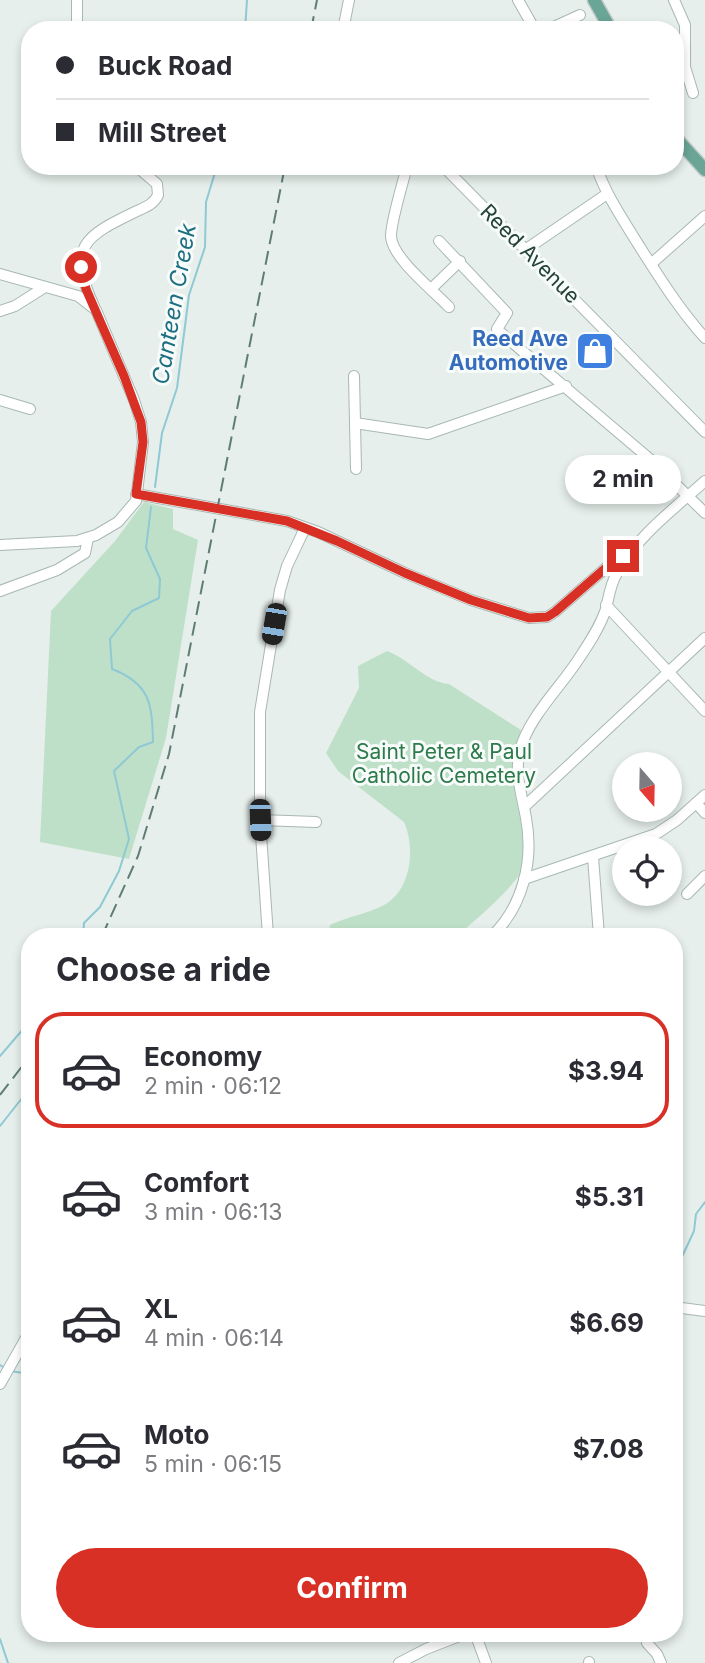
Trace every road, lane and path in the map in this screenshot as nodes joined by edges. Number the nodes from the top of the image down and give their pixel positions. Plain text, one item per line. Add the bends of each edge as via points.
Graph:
1 (76, 0) edge
2 (349, 0) edge
3 (518, 0) edge
4 (594, 0) edge
5 (674, 0) edge
6 (580, 15) dead end
7 (77, 21) edge
8 (345, 21) edge
9 (530, 21) edge
10 (567, 21) edge
11 (606, 21) edge
12 (683, 21) edge
13 (684, 23) edge
14 (692, 93) dead end
15 (684, 147) edge
16 (705, 170) edge
17 (146, 175) edge
18 (405, 175) edge
19 (452, 175) edge
20 (600, 175) edge
21 (607, 194) junction
22 (705, 216) edge
23 (439, 241) dead end
24 (525, 250) junction
25 (460, 261) junction
26 (651, 264) junction
27 (0, 274) edge
28 (45, 288) junction
29 (432, 288) junction
30 (449, 307) dead end
31 (96, 310) junction
32 (0, 311) edge
33 (705, 338) edge
34 (354, 376) dead end
35 (566, 386) junction
36 (0, 400) edge
37 (30, 409) dead end
38 (355, 423) junction
39 (705, 432) edge
40 (356, 470) dead end
41 (705, 481) edge
42 (136, 494) junction
43 (689, 495) junction
44 (705, 513) edge
45 (305, 528) junction
46 (88, 538) junction
47 (0, 545) edge
48 (630, 554) junction
49 (0, 591) edge
50 (606, 605) junction
51 (705, 638) edge
52 (669, 671) junction
53 (705, 710) edge
54 (705, 795) edge
55 (696, 803) junction
56 (524, 807) junction
57 (705, 813) edge
58 (260, 820) junction
59 (316, 822) dead end
60 (593, 857) junction
61 (705, 876) edge
62 (524, 879) junction
63 (687, 894) dead end
64 (267, 928) edge
65 (498, 928) edge
66 (598, 928) edge
67 (683, 1308) edge
68 (705, 1311) edge
69 (21, 1347) edge
70 (0, 1384) edge
71 (444, 1642) edge
72 (478, 1642) edge
73 (647, 1643) dead end
74 (398, 1663) edge
75 (486, 1663) edge
76 (661, 1663) edge

1 - 7 street
2 - 8 street
3 - 9 street
4 - 11 main road
5 - 12 street
6 - 10 street
13 - 14 street via 685,67
15 - 16 main road
17 - 31 street via 157,184 159,195 153,204 101,228 86,243 83,277
18 - 29 street via 391,230 394,248
19 - 24 street, Reed Avenue
20 - 21 street
21 - 24 street
21 - 26 street
22 - 26 street
23 - 25 street
24 - 39 street, Reed Avenue
25 - 29 street
25 - 35 street via 507,313 500,332
26 - 33 street
27 - 28 street
28 - 31 street via 78,296
28 - 32 street
29 - 30 street
31 - 42 street via 143,429
34 - 38 street
35 - 38 street via 428,434
35 - 43 street
36 - 37 street
38 - 40 street
41 - 43 street
42 - 45 street
42 - 46 street via 123,517
43 - 44 street
43 - 48 street
45 - 48 street via 443,589 529,618 555,612 615,560
45 - 58 street via 280,590 263,688
46 - 47 street
46 - 49 street via 85,553 72,563
48 - 50 street via 615,575
50 - 52 street
50 - 56 street via 586,648 523,741 517,775
51 - 52 street
52 - 53 street
52 - 56 street
54 - 55 street
55 - 57 street
55 - 60 street via 656,834
56 - 62 street via 528,841
58 - 59 street
58 - 64 street
60 - 62 street
60 - 66 street
61 - 63 street
62 - 65 street via 516,905
67 - 68 street
69 - 70 street
71 - 74 street
72 - 75 street
73 - 76 street

